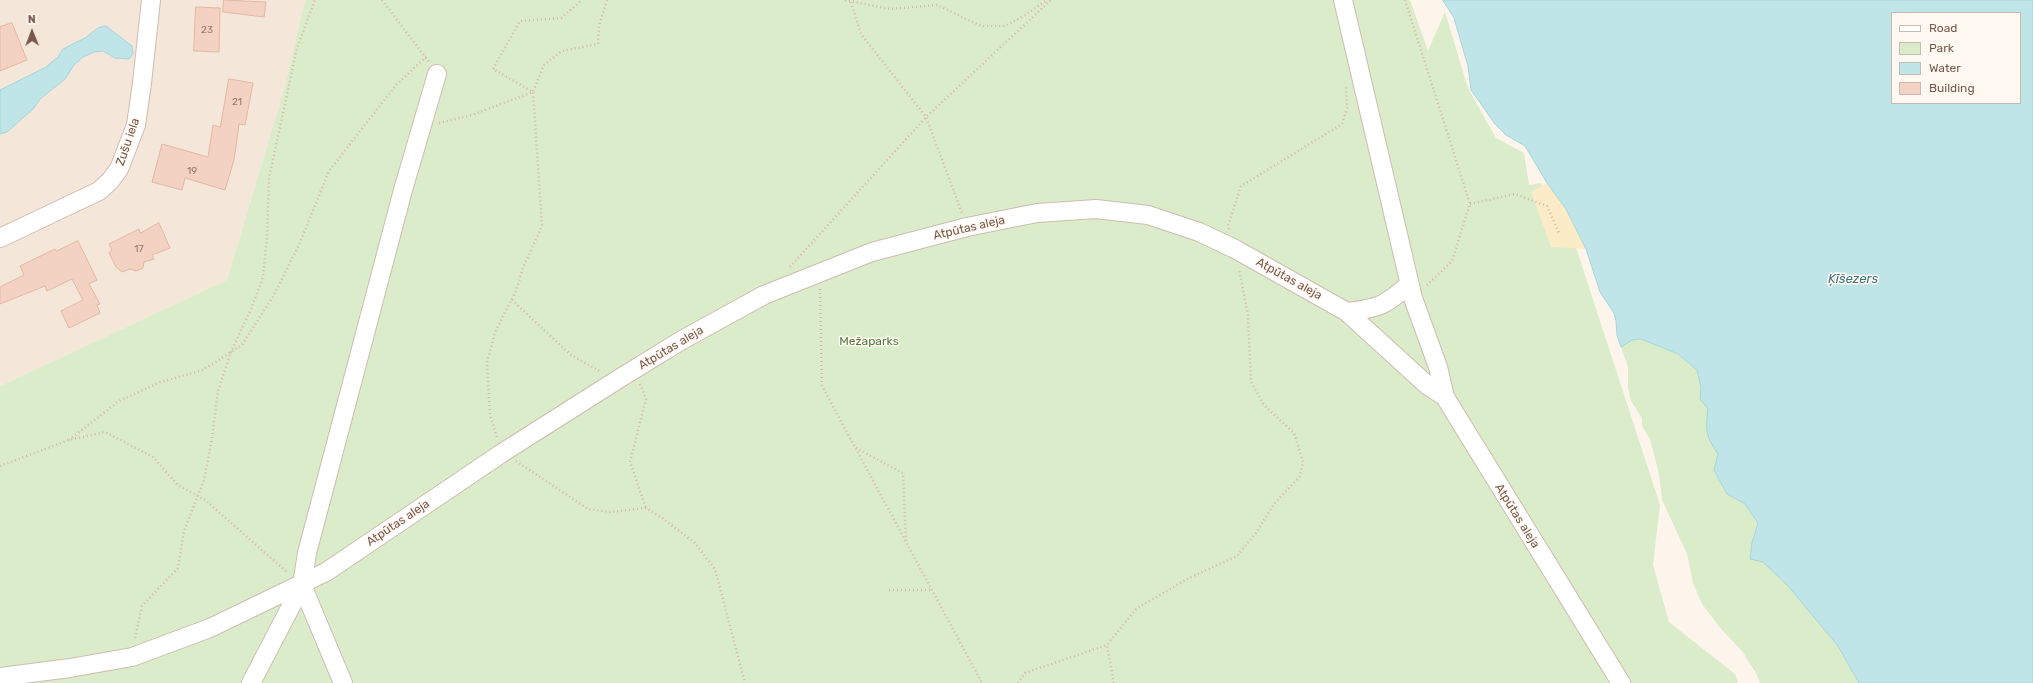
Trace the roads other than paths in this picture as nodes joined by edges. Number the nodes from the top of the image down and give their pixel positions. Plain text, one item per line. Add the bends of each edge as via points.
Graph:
1 (151, 0) edge
2 (1343, 0) edge
3 (437, 74) road end
4 (0, 238) edge
5 (1411, 291) junction
6 (1347, 312) junction
7 (1445, 397) junction
8 (302, 585) junction
9 (0, 677) edge
10 (251, 683) edge
11 (343, 683) edge
12 (1621, 683) edge

1 - 4 street, Zušu iela via 136,125 119,169 99,191
2 - 5 street
3 - 8 street via 403,190 309,546
5 - 6 street via 1369,310
5 - 7 street via 1438,367
6 - 7 street, Atpūtas aleja via 1427,385
6 - 8 street, Atpūtas aleja via 1235,249 1200,232 1148,215 1096,209 1037,213 967,227 872,252 764,295 682,340 617,380 502,453 326,572
7 - 12 street, Atpūtas aleja
8 - 9 street, Atpūtas aleja via 210,628 132,657
8 - 10 street
8 - 11 street

